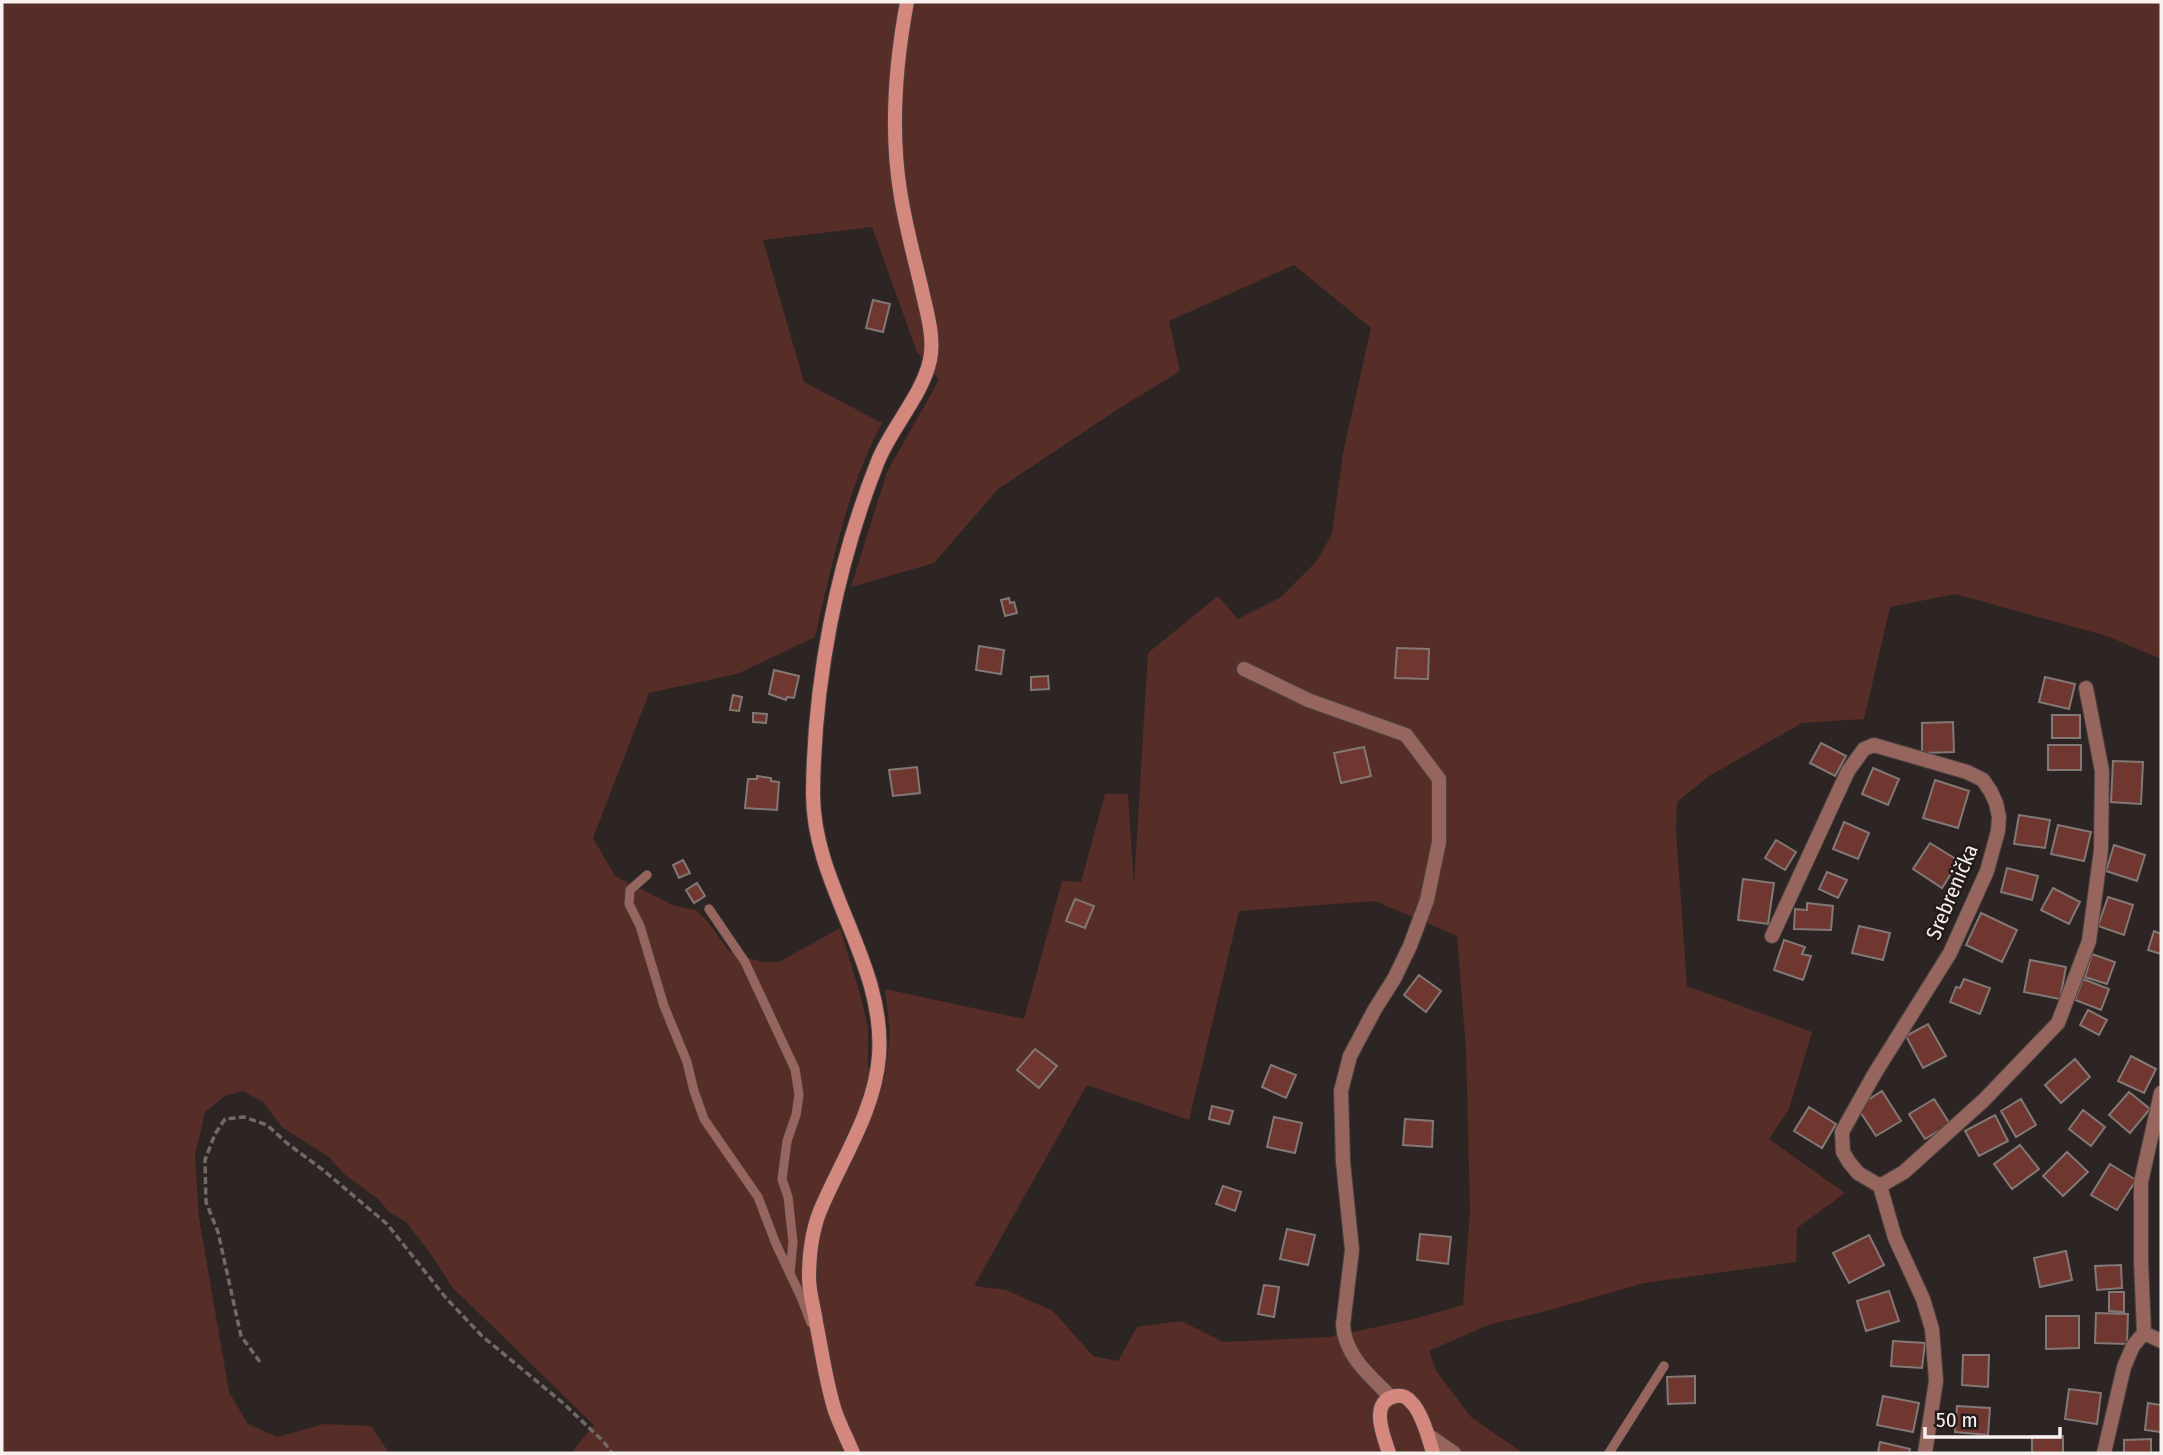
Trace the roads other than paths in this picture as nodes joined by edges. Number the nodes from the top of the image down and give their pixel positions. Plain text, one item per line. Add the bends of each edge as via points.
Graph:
1 (907, 2) edge
2 (1244, 669) dead end
3 (2086, 688) dead end
4 (648, 875) dead end
5 (709, 909) dead end
6 (1772, 936) dead end
7 (2161, 1093) edge
8 (1880, 1186) junction
9 (790, 1274) junction
10 (2144, 1333) junction
11 (2161, 1341) edge
12 (822, 1354) junction
13 (1664, 1366) dead end
14 (1391, 1398) junction
15 (1428, 1435) junction
16 (852, 1453) edge
17 (1389, 1453) edge
18 (1433, 1453) edge
19 (1454, 1453) edge
20 (1609, 1453) edge
21 (1925, 1453) edge
22 (2104, 1453) edge

1 - 12 main road via 894,113 901,196 931,327 930,359 879,458 846,554 818,703 813,795 818,837 872,990 880,1043 867,1108 816,1222 809,1280
2 - 14 street via 1308,699 1406,735 1438,779 1439,842 1427,900 1400,968 1350,1056 1341,1091 1352,1250 1344,1337 1360,1365
3 - 8 street via 2102,771 2101,850 2089,941 2058,1023 1964,1118 1904,1172
4 - 9 lane via 630,890 629,905 694,1091 704,1119 758,1197
5 - 9 lane via 745,962 795,1069 799,1095 782,1179 793,1242
6 - 8 street, Srebrenička via 1848,771 1864,749 1874,745 1983,780 1996,803 1998,831 1987,872 1950,953 1842,1132 1843,1152 1849,1162
7 - 10 street via 2141,1182
8 - 21 street via 1895,1238 1932,1329 1936,1381
9 - 12 lane
10 - 11 street
10 - 22 street via 2124,1367
12 - 16 main road via 835,1411
13 - 20 lane
14 - 15 main road via 1410,1400
14 - 17 main road via 1379,1414
15 - 18 main road
15 - 19 street

